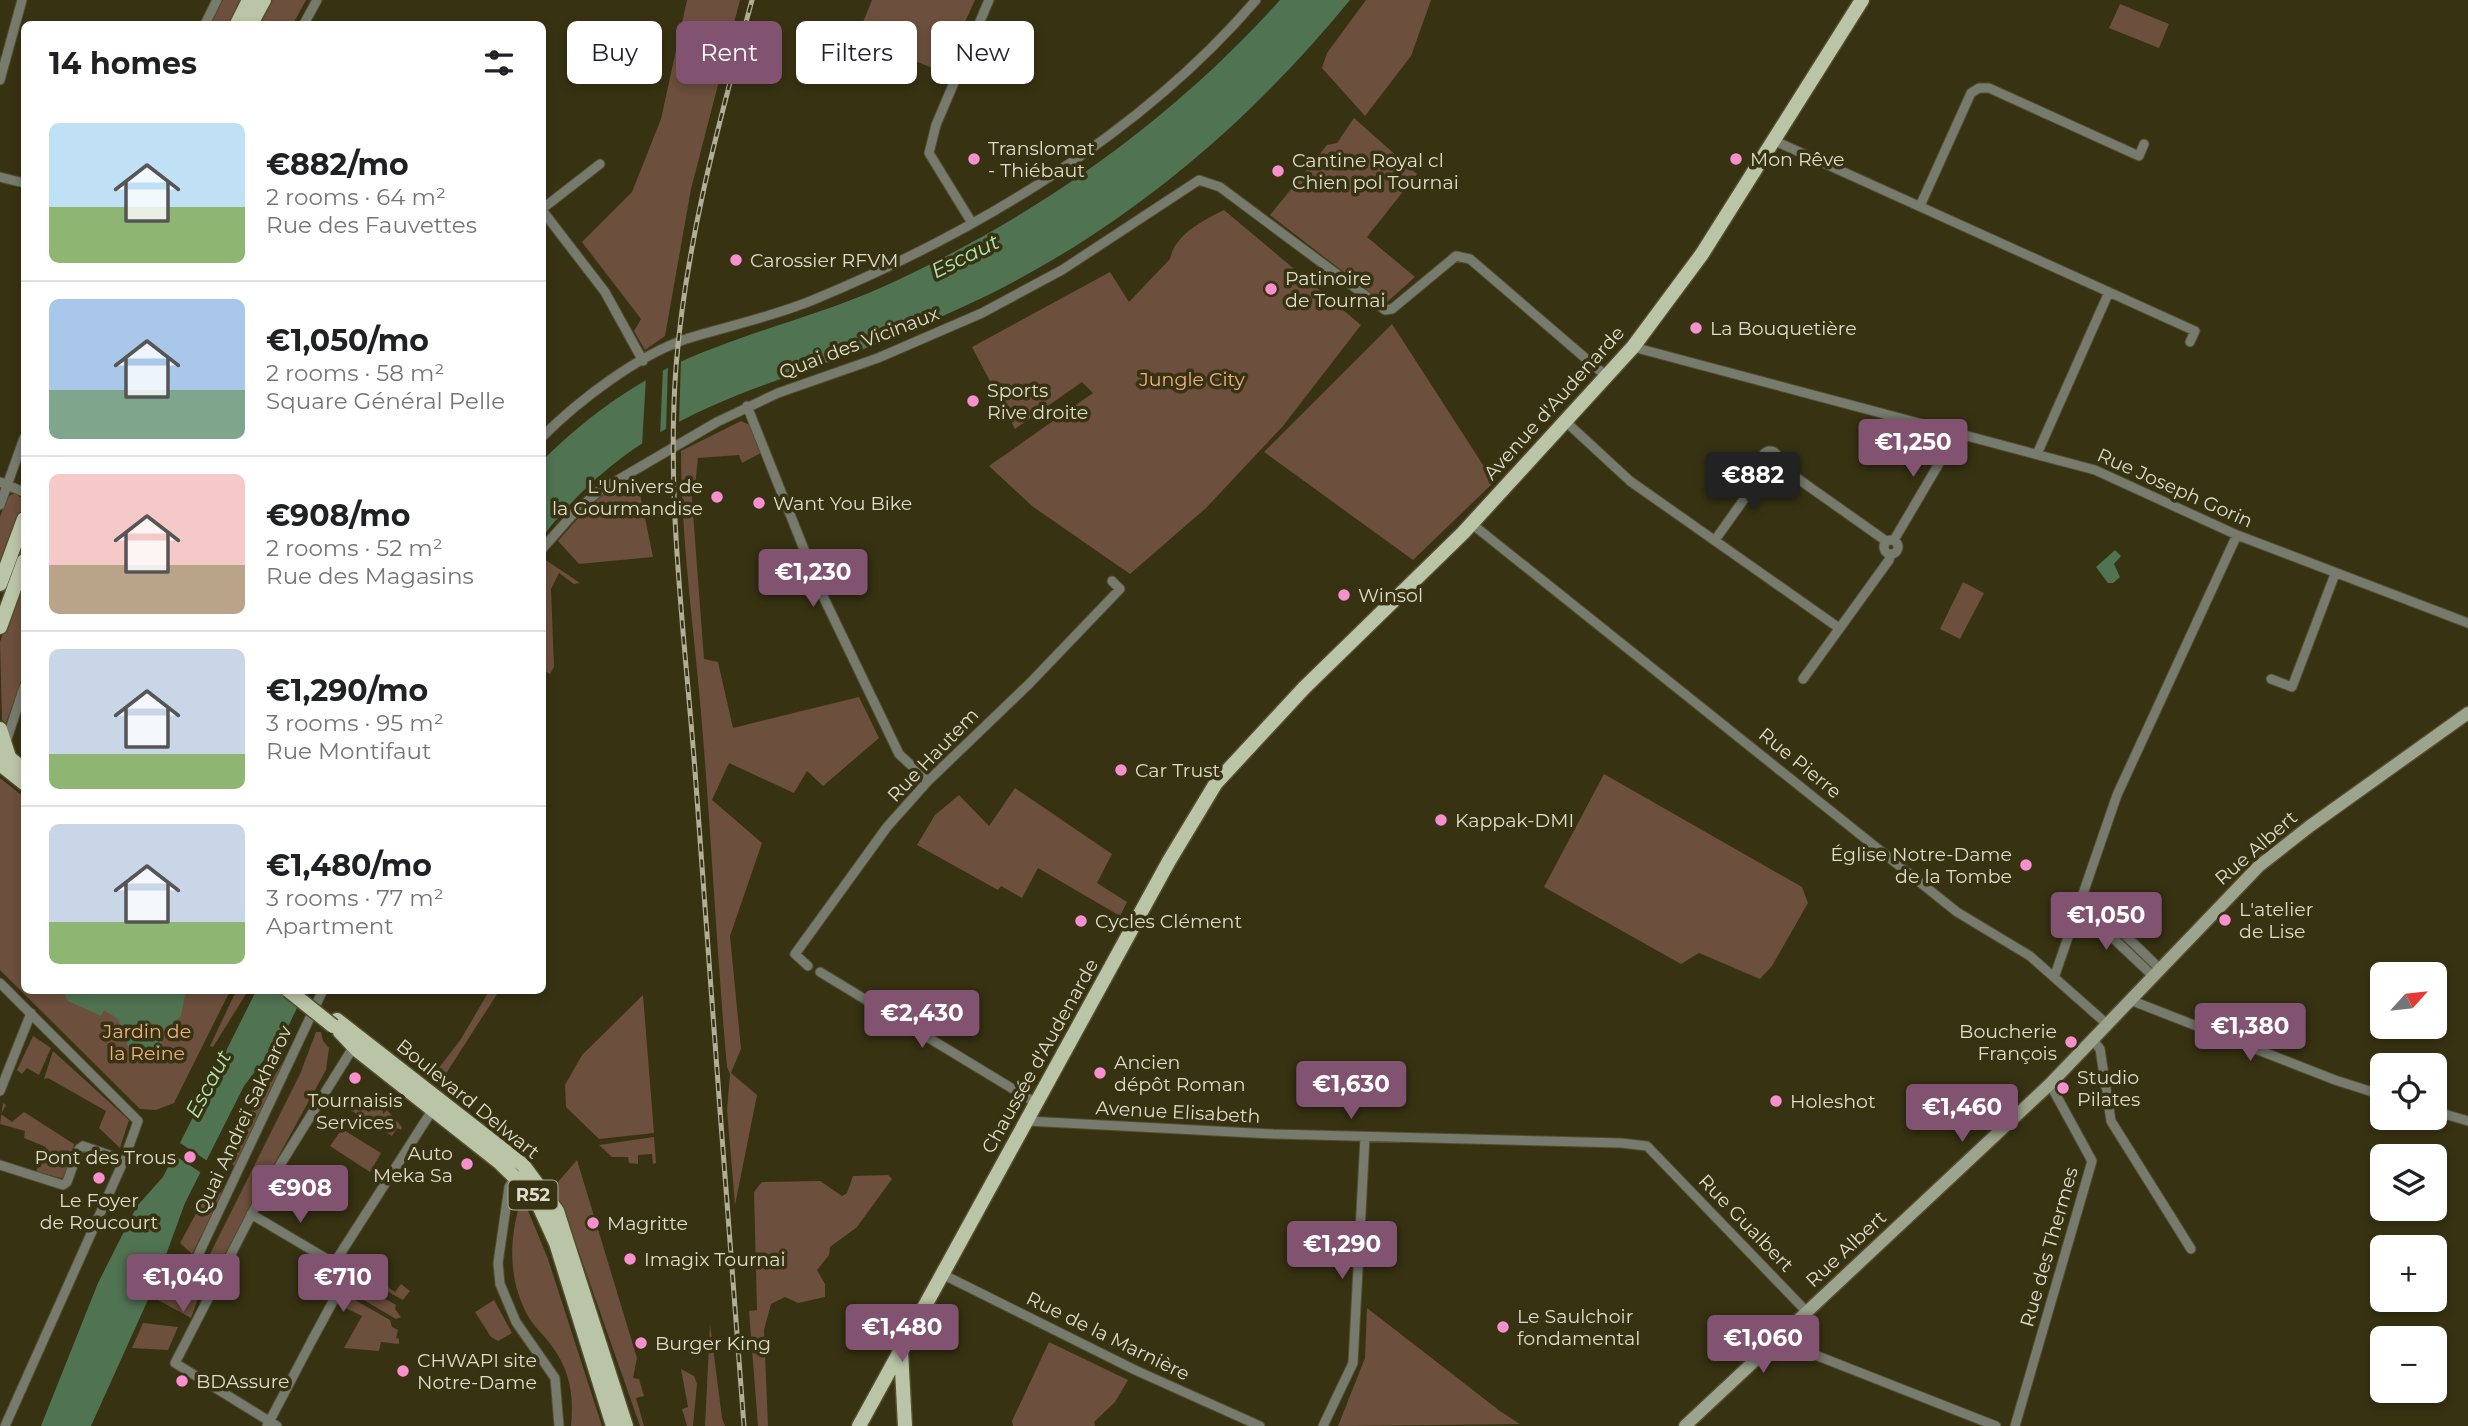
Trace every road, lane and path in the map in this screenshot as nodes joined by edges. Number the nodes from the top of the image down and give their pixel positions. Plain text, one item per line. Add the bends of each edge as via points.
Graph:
1 (22, 0) edge
2 (217, 0) edge
3 (248, 0) edge
4 (264, 0) edge
5 (317, 0) edge
6 (989, 0) edge
7 (1256, 0) edge
8 (1862, 0) edge
9 (206, 21) edge
10 (238, 21) edge
11 (253, 21) edge
12 (306, 21) edge
13 (0, 80) edge
14 (1775, 141) junction
15 (2144, 144) dead end
16 (600, 164) dead end
17 (0, 177) edge
18 (21, 182) edge
19 (1920, 206) junction
20 (546, 207) edge
21 (546, 215) edge
22 (972, 223) junction
23 (2109, 292) junction
24 (2190, 342) dead end
25 (1633, 347) junction
26 (643, 361) junction
27 (1605, 375) junction
28 (747, 406) junction
29 (1564, 420) junction
30 (1957, 433) junction
31 (546, 434) edge
32 (21, 444) edge
33 (2037, 454) junction
34 (3, 483) edge
35 (21, 491) edge
36 (0, 505) edge
37 (1472, 524) junction
38 (21, 527) edge
39 (2237, 535) junction
40 (1715, 540) junction
41 (1890, 540) junction
42 (546, 545) edge
43 (21, 569) edge
44 (2336, 573) junction
45 (1112, 581) dead end
46 (0, 584) edge
47 (2468, 623) edge
48 (0, 627) edge
49 (1839, 628) junction
50 (1803, 679) dead end
51 (2271, 679) dead end
52 (21, 695) edge
53 (2468, 713) edge
54 (0, 729) edge
55 (3, 758) edge
56 (21, 768) edge
57 (21, 779) edge
58 (928, 780) junction
59 (1216, 783) joint
60 (2083, 894) junction
61 (2079, 906) junction
62 (2116, 926) junction
63 (2108, 934) junction
64 (2134, 952) junction
65 (808, 966) dead end
66 (820, 972) dead end
67 (2157, 973) junction
68 (2055, 975) junction
69 (0, 983) edge
70 (294, 994) edge
71 (305, 994) edge
72 (323, 994) edge
73 (2130, 1000) junction
74 (31, 1013) junction
75 (335, 1023) junction
76 (2108, 1025) junction
77 (2093, 1040) junction
78 (354, 1046) junction
79 (2050, 1084) junction
80 (0, 1091) edge
81 (2370, 1091) edge
82 (1036, 1103) junction
83 (433, 1109) junction
84 (2447, 1115) edge
85 (1027, 1121) junction
86 (2468, 1121) edge
87 (1365, 1137) junction
88 (1660, 1157) joint
89 (124, 1160) junction
90 (0, 1166) edge
91 (516, 1176) junction
92 (251, 1214) junction
93 (2191, 1249) dead end
94 (335, 1262) junction
95 (942, 1273) junction
96 (211, 1292) junction
97 (1807, 1312) junction
98 (1777, 1340) junction
99 (901, 1350) junction
100 (883, 1382) junction
101 (905, 1385) junction
102 (272, 1425) edge
103 (5, 1426) edge
104 (559, 1426) edge
105 (614, 1426) edge
106 (626, 1426) edge
107 (859, 1426) edge
108 (905, 1426) edge
109 (1260, 1426) edge
110 (1323, 1426) edge
111 (1685, 1426) edge
112 (1996, 1426) edge
113 (2015, 1426) edge

1 - 13 street
2 - 9 street
3 - 10 main road
4 - 11 main road
5 - 12 street
6 - 22 street via 936,125 929,153
7 - 22 street via 1145,106 1072,161
8 - 14 main road, Avenue d'Audenarde
14 - 19 street
14 - 25 main road, Avenue d'Audenarde via 1702,254
15 - 19 street via 2139,156 1989,88 1979,88 1971,93
16 - 20 street
17 - 18 street
19 - 23 street
21 - 26 street via 605,292
22 - 26 street via 810,301 684,340
23 - 24 street via 2195,331
23 - 33 street
25 - 27 main road, Avenue d'Audenarde
25 - 30 street, Rue Joseph Gorin
26 - 31 street via 585,400
27 - 28 street, Quai des Vicinaux via 1464,256 1456,256 1385,310 1220,187 1199,180 1062,270 982,313 878,358
27 - 29 main road, Avenue d'Audenarde
28 - 42 street, Quai des Vicinaux via 599,491
28 - 58 street via 821,592 900,754
29 - 37 main road, Avenue d'Audenarde
29 - 40 street via 1630,481
30 - 33 street, Rue Joseph Gorin
30 - 41 street
32 - 34 street
33 - 39 street, Rue Joseph Gorin via 2095,470
34 - 35 street
34 - 36 street
37 - 59 main road, Avenue d'Audenarde via 1304,688
37 - 68 street, Rue Pierre via 1957,912
38 - 46 main road
39 - 44 street, Rue Joseph Gorin
39 - 60 street via 2117,796
40 - 41 street via 1772,465
40 - 49 street
41 - 49 street via 1884,549 1891,554 1889,560
43 - 48 main road
44 - 47 street, Rue Joseph Gorin
44 - 51 street via 2292,687
45 - 58 street, Rue Hautem via 1120,589
49 - 50 street
52 - 55 street
53 - 67 street, Rue Albert via 2279,849
54 - 55 main road
55 - 56 main road
55 - 57 main road
58 - 65 street, Rue Hautem via 880,837 795,954
59 - 82 main road, Chaussée d'Audenarde
60 - 61 street
60 - 62 street
61 - 63 street
61 - 68 street
62 - 63 street
62 - 64 street
63 - 64 street
64 - 67 street
66 - 82 street
67 - 73 street, Rue Albert
68 - 76 street, Rue Pierre
69 - 74 street
70 - 75 main road, Boulevard Delwart / R52, bridge
71 - 75 main road, Boulevard Delwart / R52
72 - 96 street, Quai Andreï Sakharov via 192,1268 195,1280
73 - 76 street, Rue Albert
73 - 81 street
74 - 80 street
74 - 89 street via 138,1121
75 - 78 main road, Boulevard Delwart / R52
75 - 106 main road, Boulevard Delwart / R52 via 523,1165 548,1195 563,1227
76 - 77 street, Rue Albert
77 - 79 street, Rue Albert
77 - 93 street via 2100,1049 2111,1121
78 - 83 main road, Boulevard Delwart / R52
78 - 92 street
79 - 97 street, Rue Albert
79 - 113 street, Rue des Thermes via 2092,1161
82 - 85 main road, Chaussée d'Audenarde
83 - 91 main road, Boulevard Delwart / R52
83 - 94 street
84 - 86 street
85 - 87 street, Avenue Elisabeth
85 - 95 main road, Chaussée d'Audenarde
87 - 88 street, Avenue Elisabeth via 1621,1143 1647,1146
87 - 110 street via 1353,1363
88 - 97 street, Rue Gualbert
89 - 90 street via 83,1146 63,1185
89 - 103 street
91 - 104 street via 509,1187 498,1263 500,1284 516,1322 555,1378
91 - 105 main road, Boulevard Delwart / R52 via 535,1197 556,1243
92 - 94 street
92 - 96 street
94 - 102 street via 349,1272
95 - 99 main road, Chaussée d'Audenarde
95 - 109 street, Rue de la Marnière via 1135,1370
96 - 102 street via 175,1363
97 - 98 street, Rue Albert
98 - 111 street, Rue Albert
98 - 112 street
99 - 100 main road, Chaussée d'Audenarde
99 - 101 main road
100 - 101 street via 899,1380
100 - 107 main road, Chaussée d'Audenarde
101 - 108 main road

